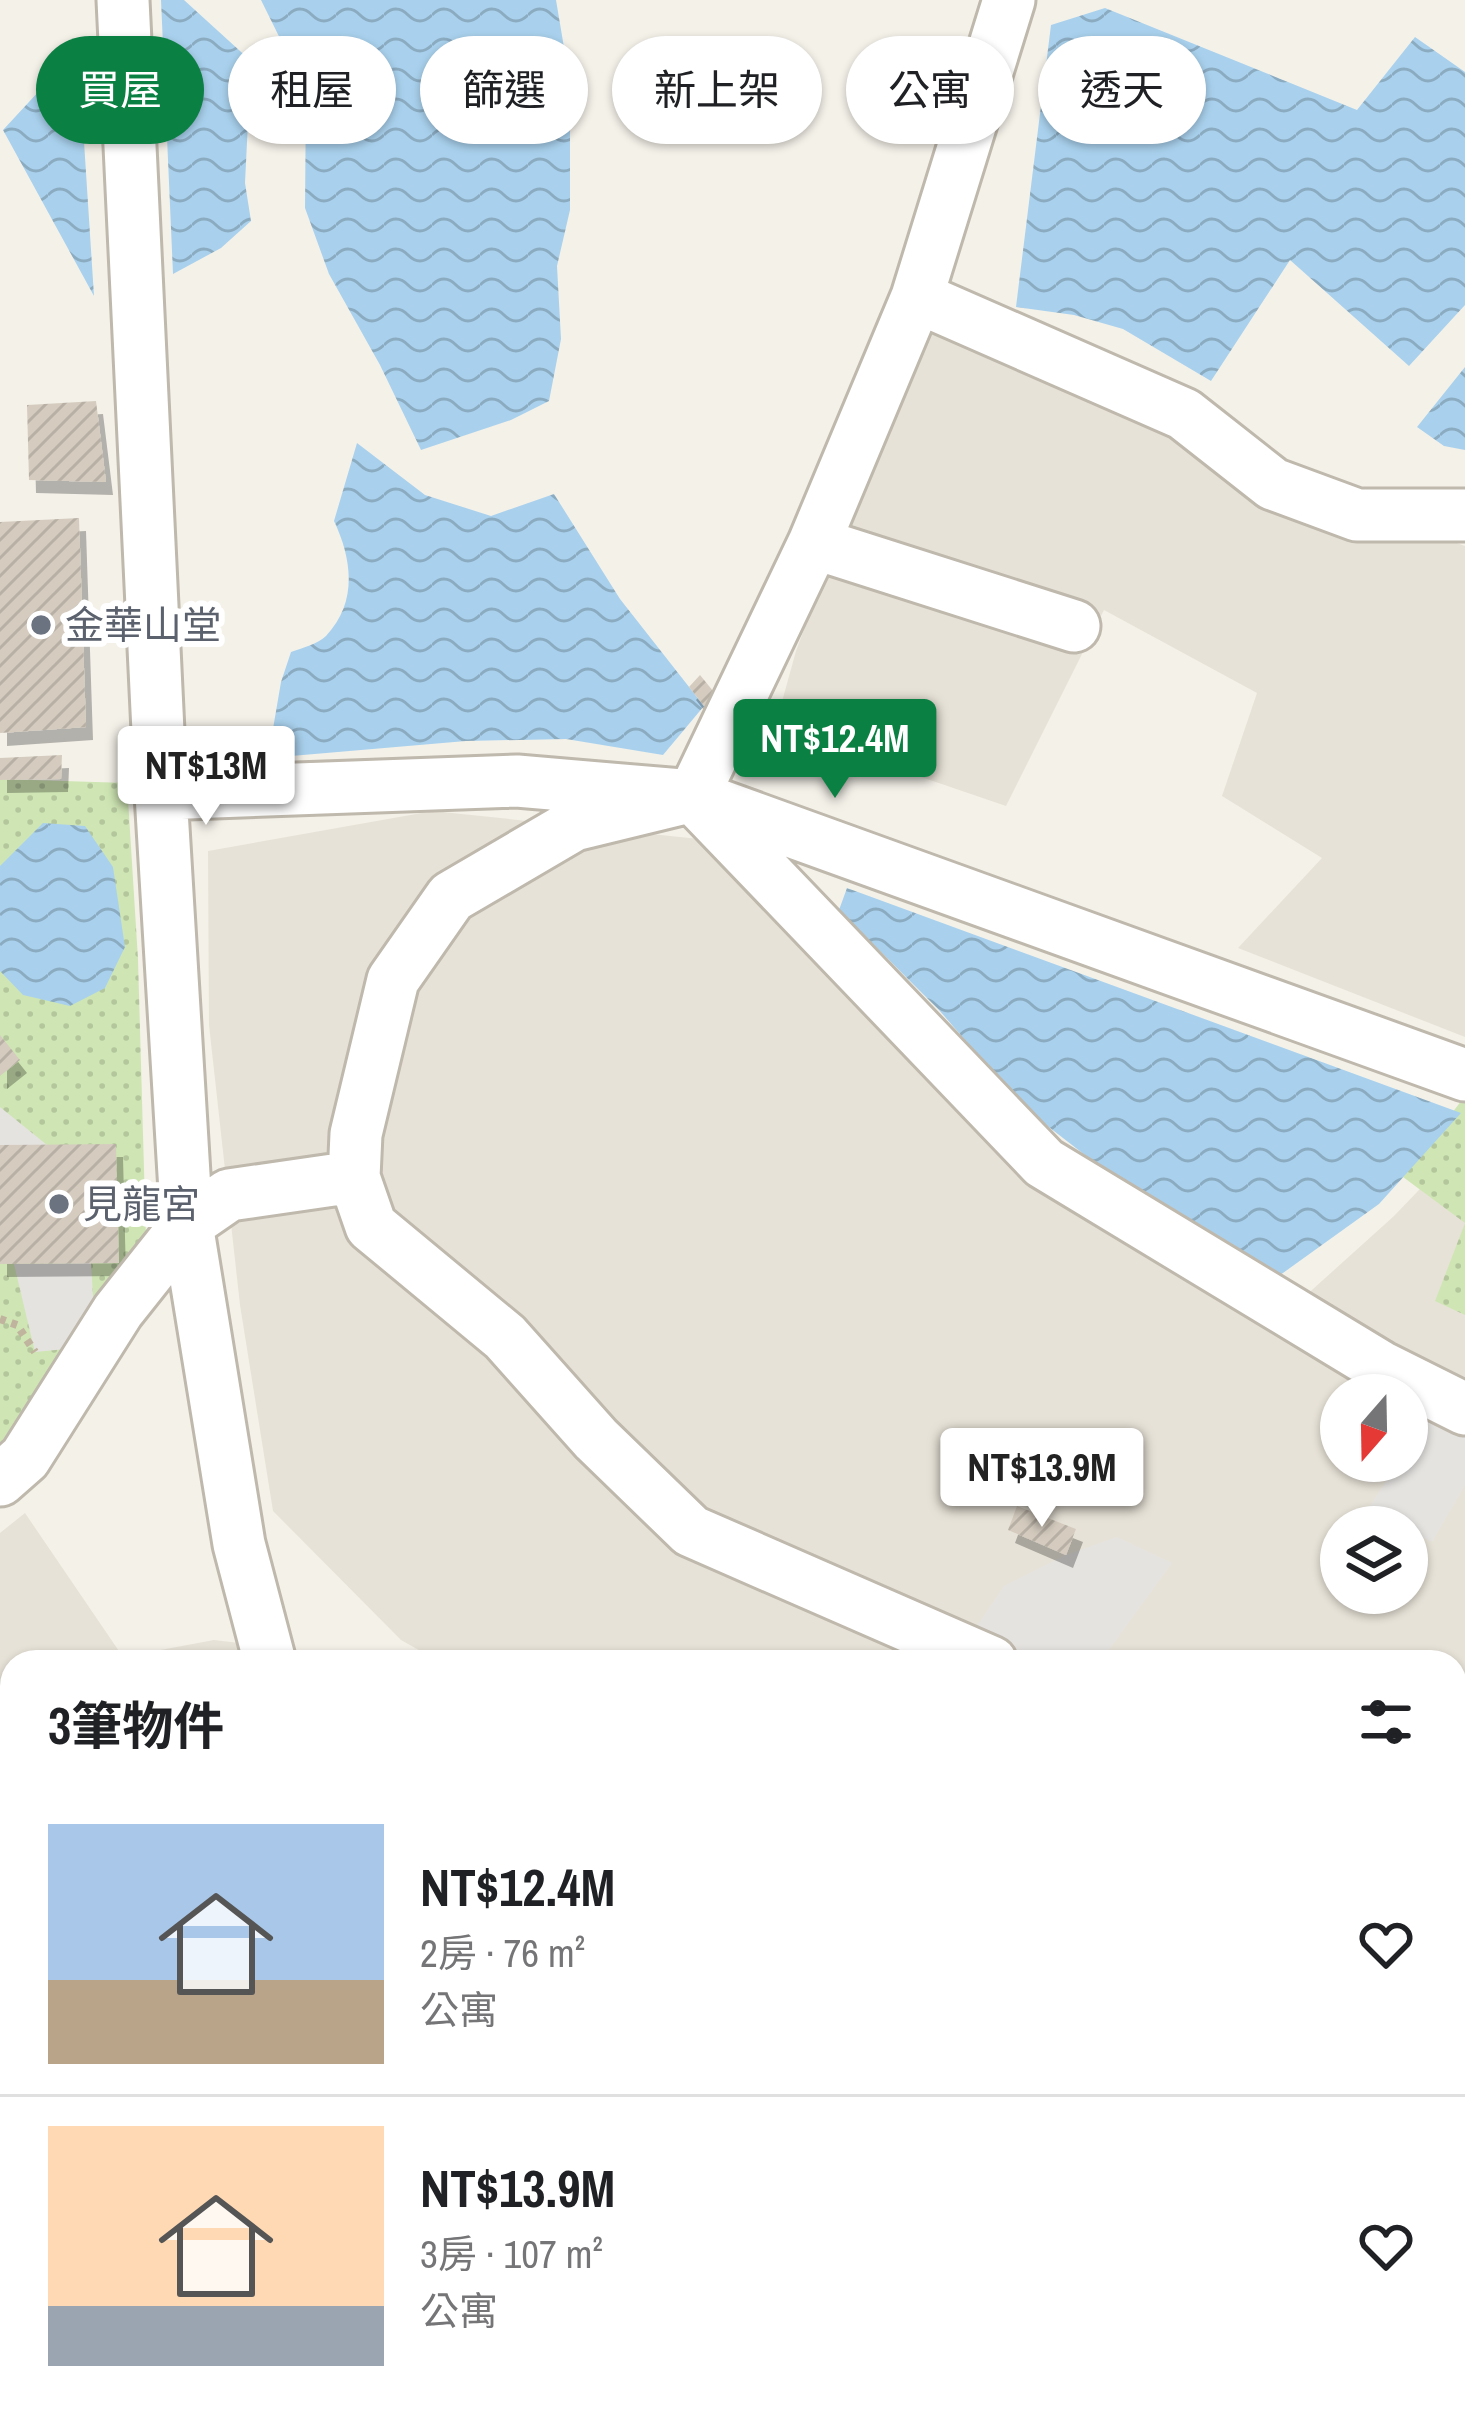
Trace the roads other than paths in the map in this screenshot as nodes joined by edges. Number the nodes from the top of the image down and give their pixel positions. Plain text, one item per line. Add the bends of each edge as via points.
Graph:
1 (123, 0) edge
2 (1009, 0) edge
3 (917, 297) junction
4 (1465, 515) edge
5 (814, 543) junction
6 (1075, 626) dead end
7 (161, 794) junction
8 (693, 796) junction
9 (1465, 1075) edge
10 (354, 1177) junction
11 (187, 1224) junction
12 (1465, 1409) edge
13 (0, 1480) edge
14 (267, 1650) edge
15 (963, 1650) edge

1 - 7 street
2 - 3 street
3 - 4 street via 1184,414 1273,484 1357,515
3 - 5 street
5 - 6 street
5 - 8 street
7 - 8 street via 517,781
7 - 11 street
8 - 9 street
8 - 10 street via 574,825 452,897 393,980 356,1134
8 - 12 street via 1044,1163 1381,1367
10 - 11 street via 229,1195
10 - 15 street via 371,1226 505,1337 692,1532
11 - 13 street via 118,1311 25,1458
11 - 14 street via 239,1544

